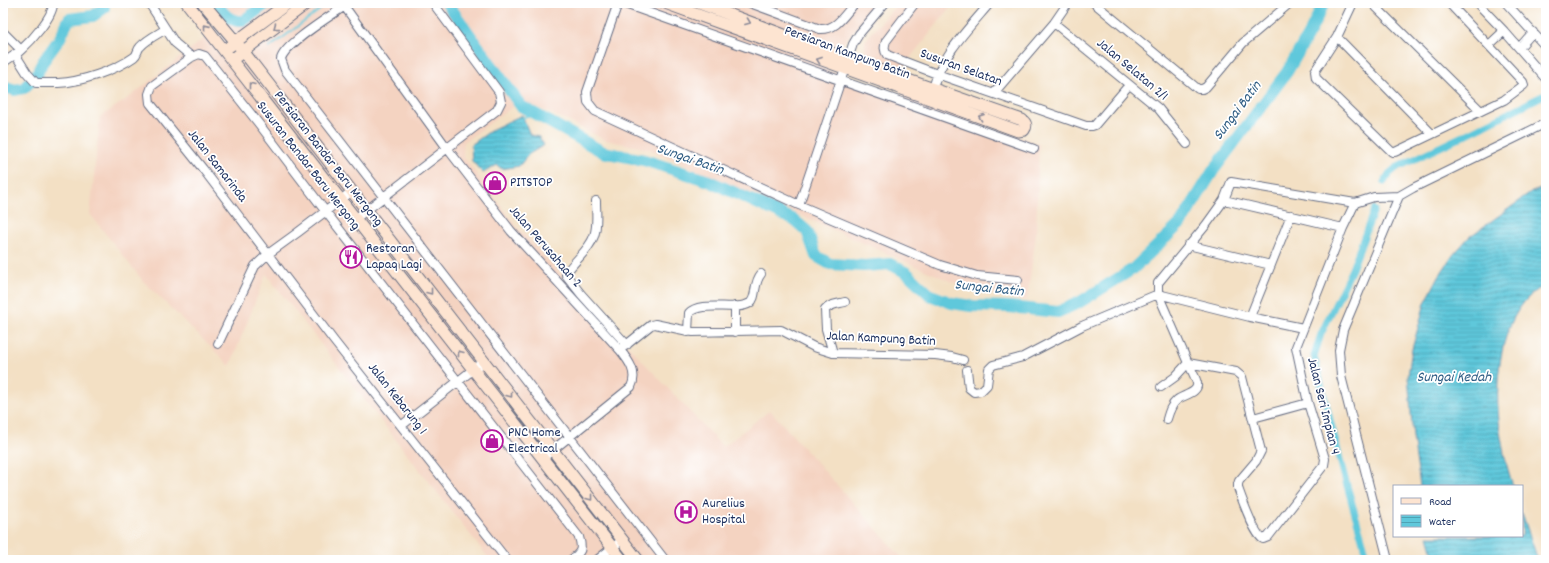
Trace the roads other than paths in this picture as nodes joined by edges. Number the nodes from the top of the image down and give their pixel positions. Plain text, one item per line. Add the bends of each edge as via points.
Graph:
1 (53, 3) edge
2 (149, 3) edge
3 (186, 3) edge
4 (203, 3) edge
5 (288, 3) edge
6 (307, 3) edge
7 (434, 3) edge
8 (618, 3) edge
9 (622, 3) edge
10 (665, 3) edge
11 (699, 3) edge
12 (750, 3) edge
13 (855, 3) edge
14 (885, 3) edge
15 (915, 3) edge
16 (990, 3) edge
17 (1066, 3) edge
18 (1094, 3) edge
19 (1290, 3) edge
20 (1353, 3) edge
21 (1372, 3) edge
22 (1449, 3) edge
23 (1476, 3) edge
24 (1506, 3) edge
25 (345, 4) edge
26 (1054, 23) junction
27 (166, 29) junction
28 (1504, 31) junction
29 (3, 32) edge
30 (1533, 32) junction
31 (1337, 37) junction
32 (236, 42) junction
33 (1489, 45) junction
34 (1546, 47) edge
35 (1519, 48) junction
36 (225, 51) junction
37 (18, 52) junction
38 (243, 52) junction
39 (192, 57) junction
40 (232, 60) junction
41 (3, 63) edge
42 (847, 64) junction
43 (937, 74) junction
44 (1546, 79) edge
45 (842, 80) junction
46 (1129, 86) junction
47 (933, 88) junction
48 (994, 93) junction
49 (1481, 111) junction
50 (1546, 123) edge
51 (1432, 134) junction
52 (1187, 144) dead end
53 (447, 148) junction
54 (1034, 149) dead end
55 (351, 192) junction
56 (1399, 196) junction
57 (384, 197) junction
58 (340, 200) junction
59 (1224, 200) junction
60 (596, 201) dead end
61 (1355, 203) junction
62 (800, 205) junction
63 (366, 210) junction
64 (326, 212) junction
65 (1291, 215) junction
66 (355, 219) junction
67 (1343, 228) junction
68 (1188, 245) junction
69 (268, 254) junction
70 (1271, 266) junction
71 (761, 274) dead end
72 (1018, 280) dead end
73 (581, 294) junction
74 (1158, 294) junction
75 (575, 302) junction
76 (845, 302) dead end
77 (735, 306) junction
78 (1250, 317) junction
79 (1303, 328) junction
80 (688, 332) junction
81 (736, 332) junction
82 (218, 344) dead end
83 (627, 344) junction
84 (620, 350) junction
85 (833, 353) junction
86 (963, 360) dead end
87 (484, 361) junction
88 (1188, 363) junction
89 (474, 369) junction
90 (967, 370) dead end
91 (458, 381) junction
92 (1161, 387) dead end
93 (1308, 403) junction
94 (1253, 418) junction
95 (1167, 419) dead end
96 (402, 426) junction
97 (569, 437) junction
98 (552, 450) junction
99 (543, 458) junction
100 (626, 544) junction
101 (617, 556) edge
102 (507, 560) edge
103 (571, 560) edge
104 (597, 560) edge
105 (638, 560) edge
106 (665, 560) edge
107 (1388, 560) edge

1 - 37 street via 48,18
2 - 27 street
36 -> 3 street, Persiaran Bandar Baru Mergong
4 - 32 street, Persiaran Bandar Baru Mergong
5 - 32 street
6 -> 38 street
7 - 53 street via 499,92 501,102 497,110
8 - 62 street via 587,92 590,107
9 - 45 street
42 -> 10 street, Persiaran Kampung Batin
11 -> 42 street, Persiaran Kampung Batin
12 - 13 street via 820,29 827,29 836,24
14 - 42 street via 859,34
15 - 43 street, Susuran Selatan via 886,41 884,51 887,55
16 - 43 street via 945,59
17 - 26 street
18 - 19 street via 1198,89 1202,89 1243,43
20 - 31 street
21 - 49 street
22 - 33 street
23 - 28 street
24 - 30 street
25 - 53 street, Jalan Perusahaan 2
25 - 57 street via 285,50 281,59 284,70
26 - 46 street, Jalan Selatan 2/1
26 - 48 street
27 - 37 street via 142,44 135,56 113,68 71,82 36,83 27,73
27 - 39 street via 175,43
28 - 33 street
28 - 35 street
29 - 37 street
30 - 34 street
30 - 35 street
31 - 51 street
31 - 51 street via 1315,71 1316,78 1392,152 1400,151
32 - 36 street
32 - 38 street, Persiaran Bandar Baru Mergong
33 - 49 street via 1524,85 1504,100
35 - 44 street
36 - 40 street, Persiaran Bandar Baru Mergong
37 - 41 street
38 - 40 street
38 - 55 street, Persiaran Bandar Baru Mergong
39 - 64 street, Susuran Bandar Baru Mergong via 199,54 205,56
39 - 69 street, Jalan Samarinda via 152,86 149,94 150,103
58 -> 40 street, Persiaran Bandar Baru Mergong
42 - 45 street
42 - 47 street, Persiaran Kampung Batin
47 -> 42 street, Persiaran Kampung Batin via 1022,120 1026,128 1018,131
43 - 47 street
43 - 48 street, Susuran Selatan
45 - 54 street
45 - 62 street
46 - 48 street, Susuran Selatan via 1095,125 1086,126
46 - 52 street, Jalan Selatan 2/1 via 1158,108
49 - 51 street
50 - 56 street
53 - 57 street
53 - 75 street, Jalan Perusahaan 2 via 511,231
55 - 58 street
55 - 63 street, Persiaran Bandar Baru Mergong
56 - 61 street via 1374,197
56 - 107 street via 1343,330 1338,350 1341,376
57 - 63 street
57 - 97 street
58 - 64 street
58 - 66 street, Persiaran Bandar Baru Mergong
59 - 61 street via 1231,182
59 - 65 street
59 - 68 street
60 - 73 street via 594,237 566,276
61 - 67 street, Jalan Seri Impian 4
62 - 72 street via 940,265 978,276
63 - 66 street
63 -> 87 street, Persiaran Bandar Baru Mergong
64 - 69 street
64 - 91 street, Susuran Bandar Baru Mergong
65 - 67 street
65 - 70 street
89 -> 66 street, Persiaran Bandar Baru Mergong
67 - 79 street, Jalan Seri Impian 4
68 - 70 street
68 - 74 street via 1161,278 1157,287
69 - 82 street via 255,266
69 - 96 street, Jalan Kebarung 1
70 - 78 street
71 - 77 street via 756,282 754,299 748,304
73 - 75 street
73 - 83 street
74 - 78 street
74 - 88 street
74 - 90 street via 1082,326 1022,357 992,365 989,369 988,385 981,391 974,392 969,388
75 - 84 street, Jalan Perusahaan 2
76 - 85 street via 832,304 825,310 826,329
77 - 80 street via 695,308 689,314
77 - 81 street
78 - 79 street
79 - 93 street, Jalan Seri Impian 4 via 1296,347
80 - 81 street, Jalan Kampung Batin
80 - 83 street, Jalan Kampung Batin via 655,324
81 - 85 street, Jalan Kampung Batin via 781,330 814,347
83 - 84 street, Jalan Kampung Batin
84 - 97 street, Jalan Perusahaan 2 via 633,369 634,382
85 - 86 street, Jalan Kampung Batin via 935,355
87 - 89 street
87 -> 98 street, Persiaran Bandar Baru Mergong
88 - 92 street
88 - 94 street via 1236,372 1240,375
88 - 95 street via 1197,388 1178,399 1169,411
89 - 91 street
89 - 99 street, Persiaran Bandar Baru Mergong
91 - 96 street
91 - 103 street, Susuran Bandar Baru Mergong via 579,537 582,546
93 - 94 street
93 - 94 street, Jalan Seri Impian 4 via 1325,459 1324,465 1268,537 1263,539 1248,512 1238,484 1261,451
96 - 102 street, Jalan Kebarung 1
97 - 98 street, Jalan Perusahaan 2
97 - 106 street
98 - 99 street, Jalan Perusahaan 2
98 -> 100 street, Persiaran Bandar Baru Mergong
99 - 101 street, Persiaran Bandar Baru Mergong
100 - 101 street
100 - 105 street, Persiaran Bandar Baru Mergong
101 - 104 street

